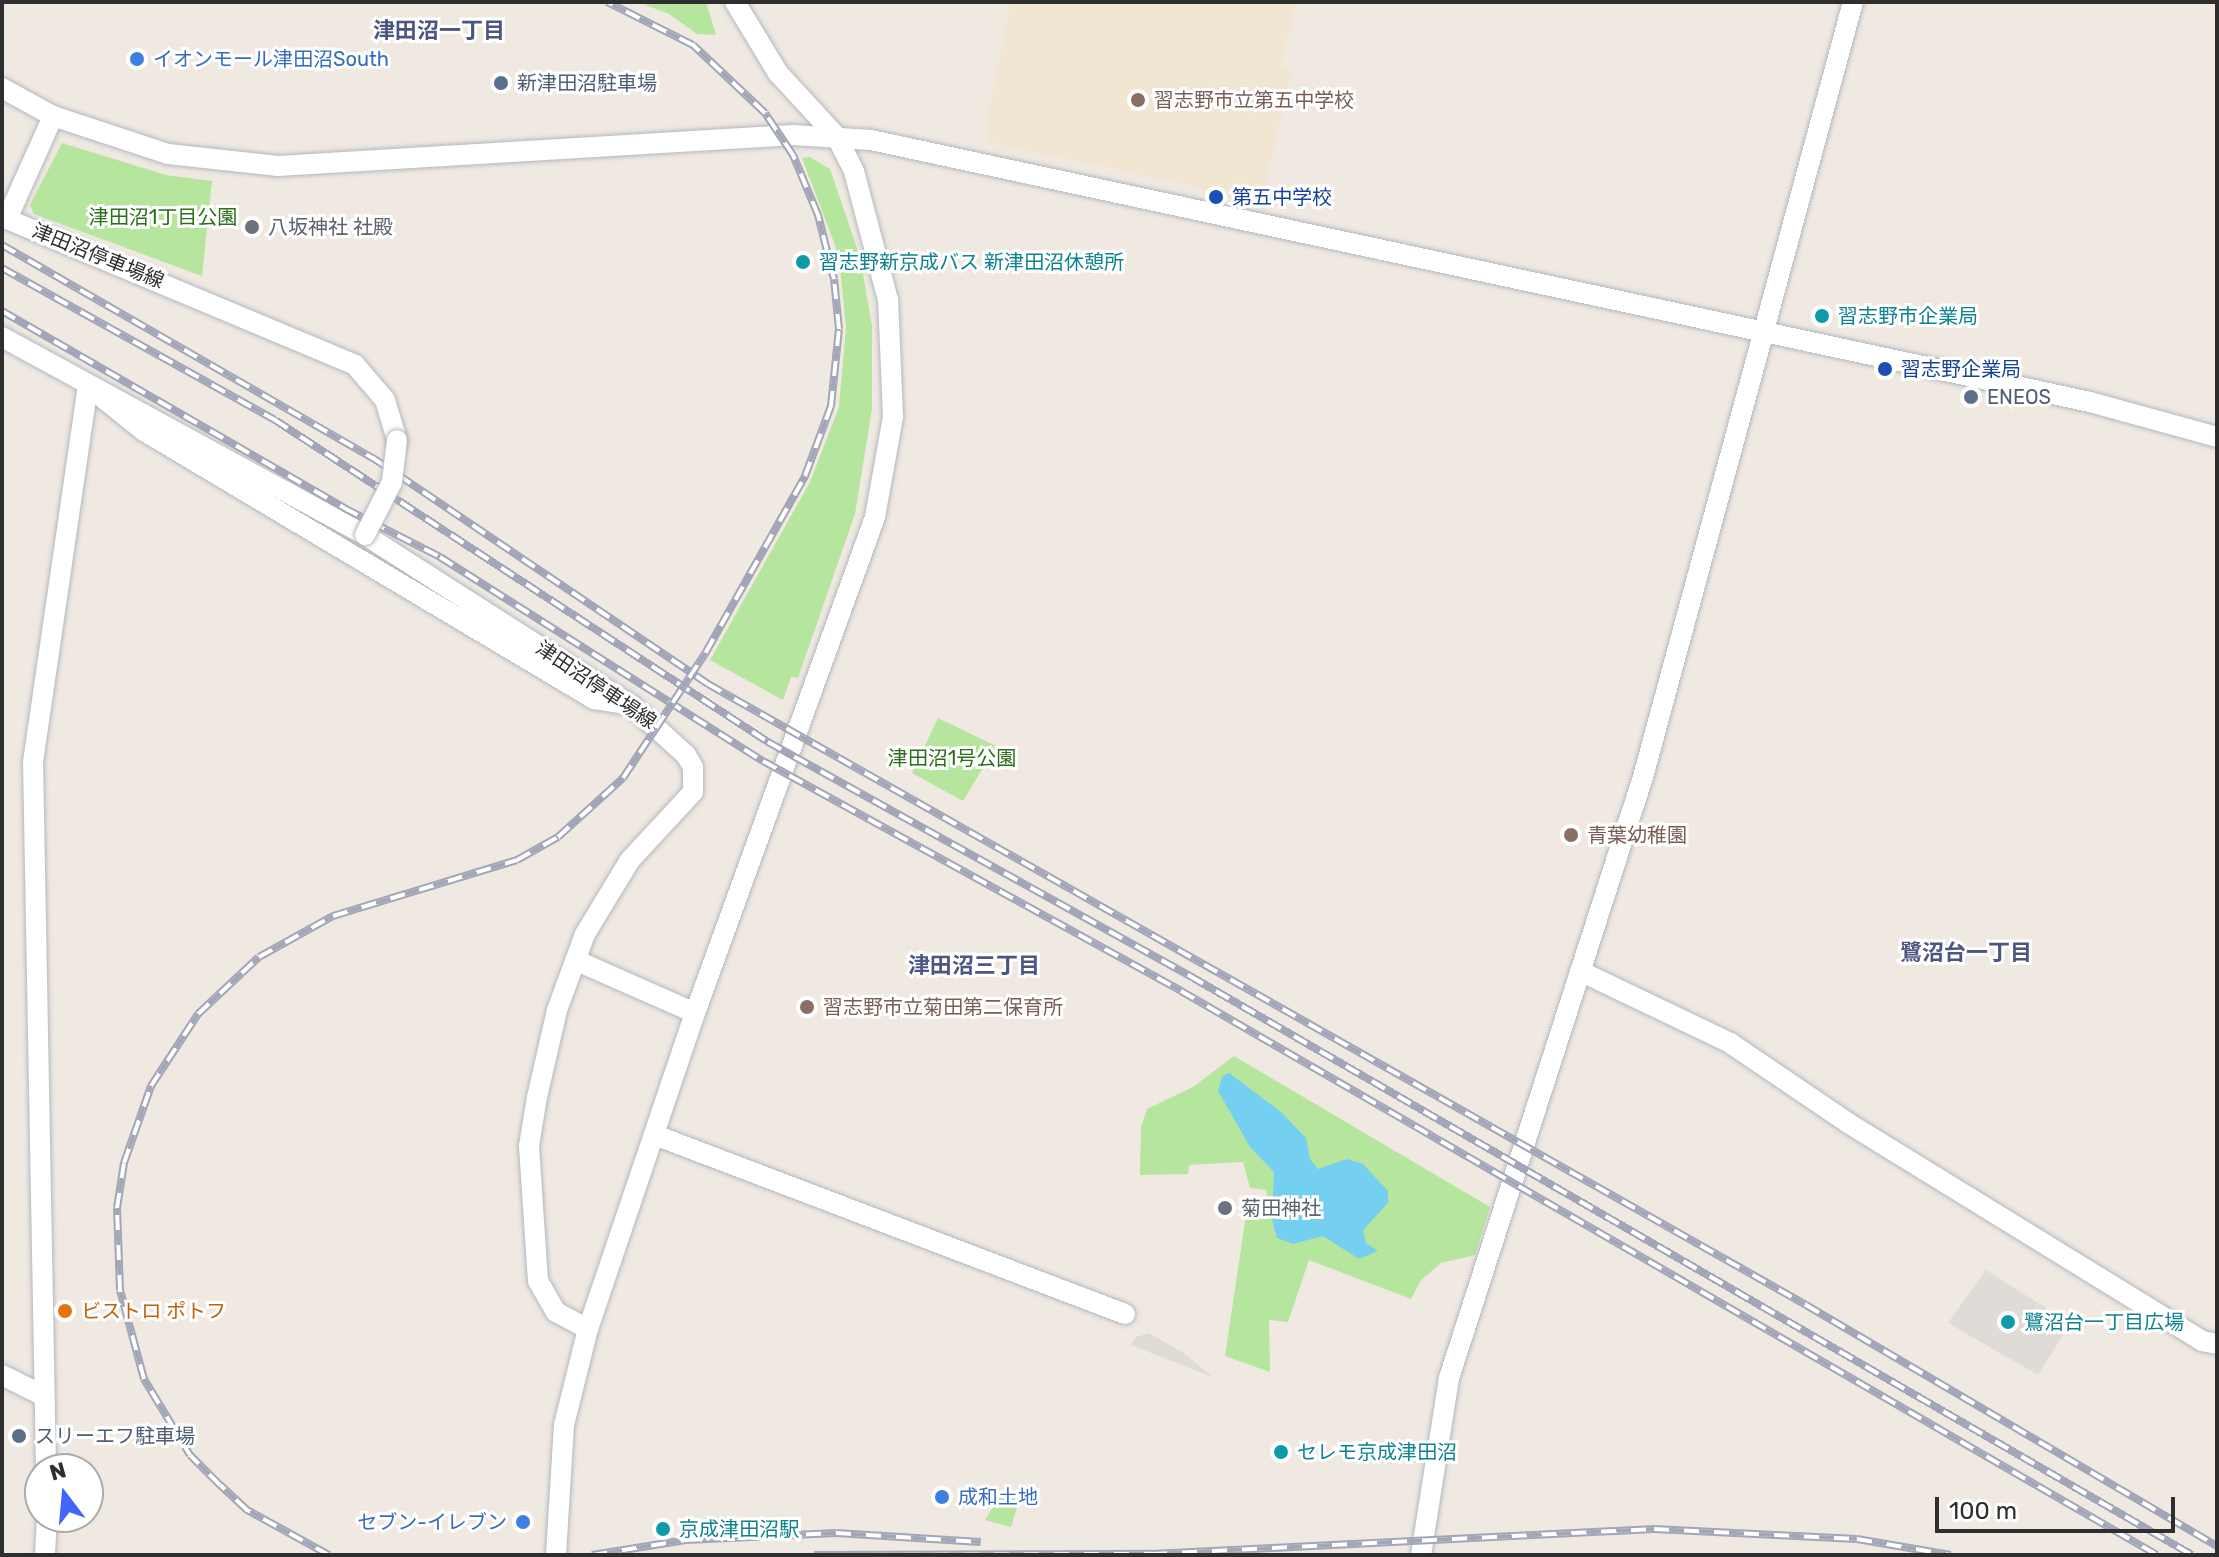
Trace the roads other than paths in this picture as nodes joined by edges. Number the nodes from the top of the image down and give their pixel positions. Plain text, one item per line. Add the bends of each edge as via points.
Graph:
1 (735, 2) edge
2 (1853, 2) edge
3 (2, 88) edge
4 (53, 116) junction
5 (836, 136) junction
6 (5, 218) edge
7 (1766, 333) junction
8 (2, 337) edge
9 (88, 386) junction
10 (2217, 437) edge
11 (365, 535) junction
12 (631, 705) junction
13 (575, 960) junction
14 (1580, 971) junction
15 (695, 1013) junction
16 (655, 1135) junction
17 (1125, 1314) dead end
18 (588, 1329) junction
19 (2217, 1344) edge
20 (2, 1375) edge
21 (44, 1396) junction
22 (46, 1453) edge
23 (46, 1533) edge
24 (45, 1555) edge
25 (556, 1555) edge
26 (1421, 1555) edge

1 - 5 street via 778,73
2 - 7 street
3 - 4 street
4 - 5 street via 168,154 278,166
4 - 6 street
5 - 7 street
5 - 15 street via 873,229 888,300 893,417 884,478 870,532
6 - 11 street, 津田沼停車場線, bridge via 326,349 373,382 392,420 397,461 384,503
7 - 10 street via 2090,402
7 - 14 street via 1643,777
8 - 9 street
9 - 11 street
9 - 12 street via 144,431 594,699
9 - 21 street via 33,762
11 - 12 street, 津田沼停車場線
12 - 13 street, 津田沼停車場線 via 686,755 693,792 630,860
13 - 15 street
13 - 18 street, 津田沼停車場線 via 545,1054 529,1146 534,1261 542,1295 556,1312
14 - 19 street via 1730,1043 1861,1132 2202,1341
14 - 26 street via 1449,1378
15 - 16 street
16 - 17 street
16 - 18 street
18 - 25 street via 564,1425
20 - 21 street
21 - 22 street
23 - 24 street

